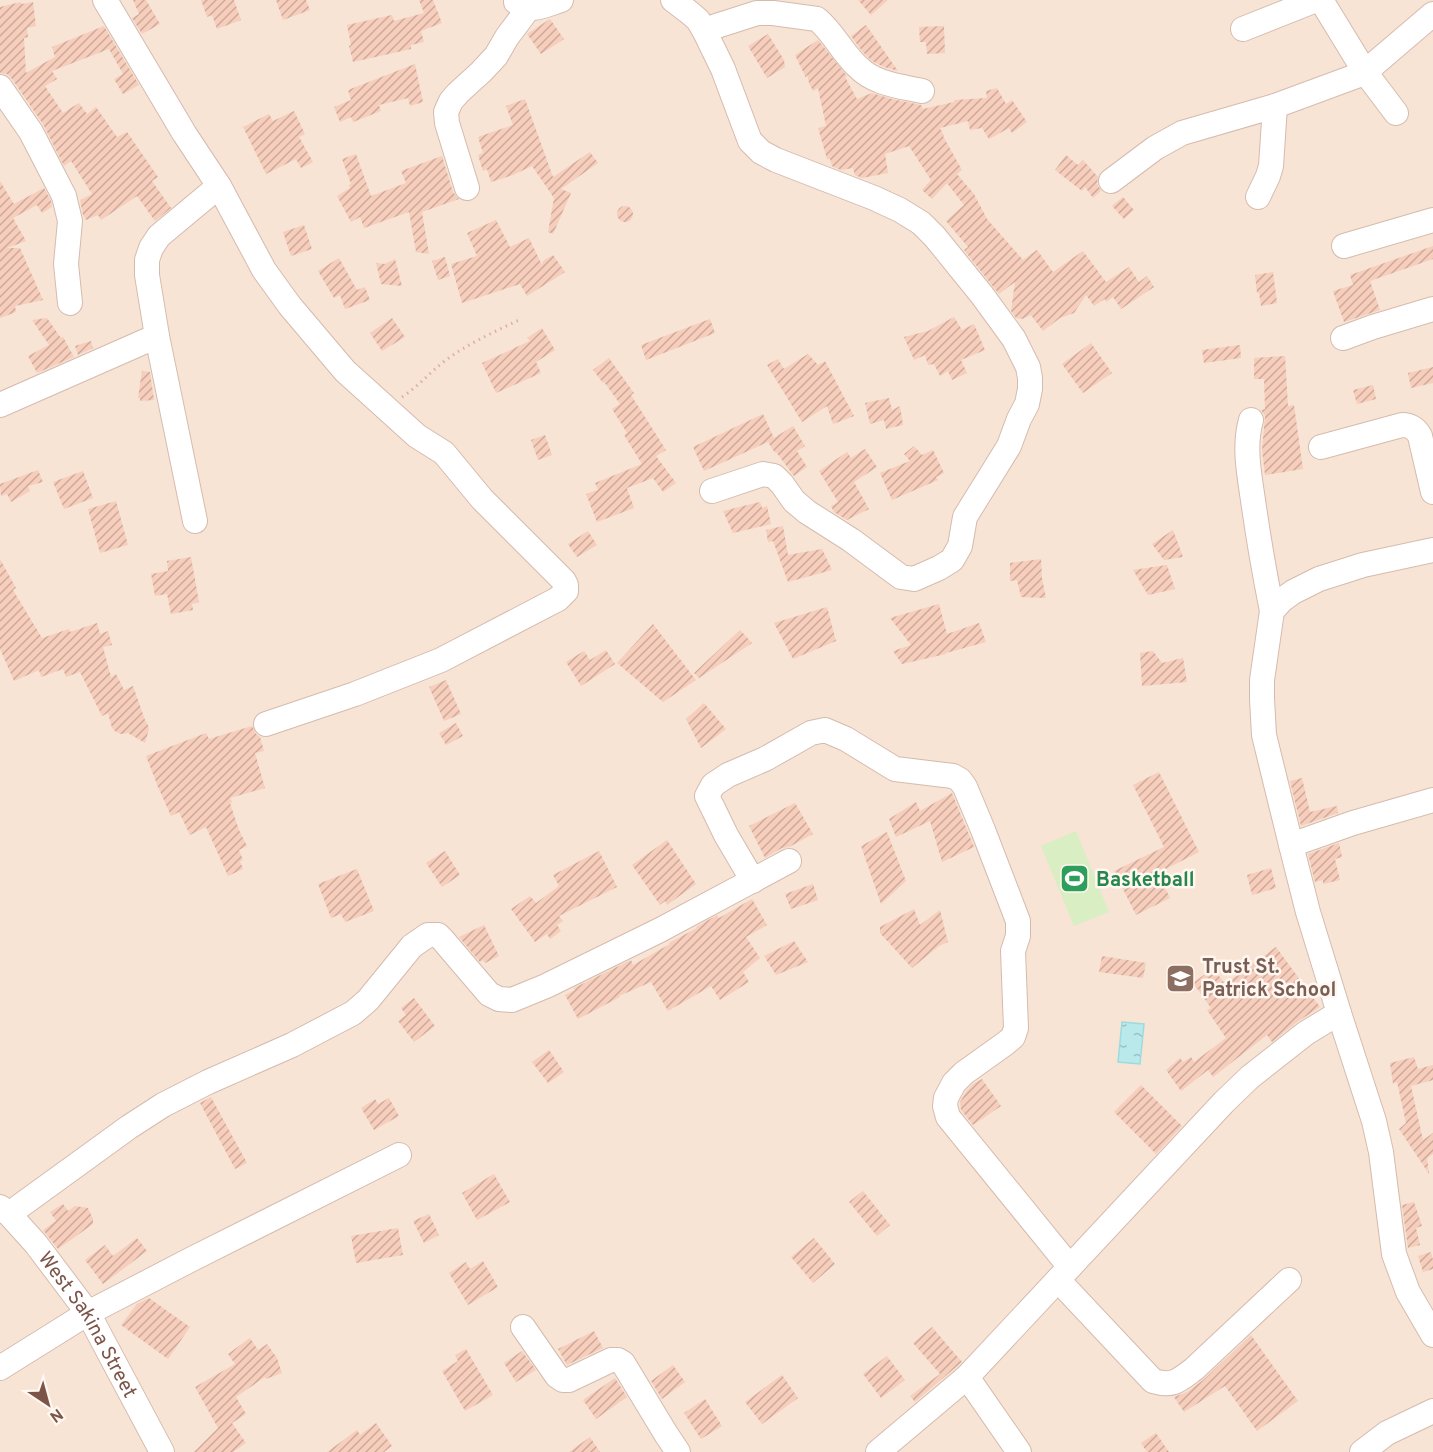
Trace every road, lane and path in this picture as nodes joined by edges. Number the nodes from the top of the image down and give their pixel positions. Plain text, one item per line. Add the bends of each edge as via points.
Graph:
1 (105, 0) edge
2 (561, 0) edge
3 (673, 0) edge
4 (1316, 0) edge
5 (1321, 0) edge
6 (521, 4) edge
7 (1433, 14) edge
8 (1243, 29) dead end
9 (705, 30) junction
10 (1365, 72) junction
11 (0, 87) edge
12 (922, 91) dead end
13 (1275, 106) junction
14 (1396, 113) dead end
15 (1112, 181) dead end
16 (219, 186) junction
17 (467, 188) dead end
18 (1258, 197) dead end
19 (1433, 220) edge
20 (1344, 246) dead end
21 (70, 303) dead end
22 (1433, 309) edge
23 (521, 319) dead end
24 (157, 336) junction
25 (1343, 338) dead end
26 (0, 405) edge
27 (386, 408) junction
28 (1251, 420) dead end
29 (1321, 447) dead end
30 (712, 491) dead end
31 (1433, 492) edge
32 (195, 521) dead end
33 (1433, 550) edge
34 (1272, 611) junction
35 (266, 724) dead end
36 (1433, 800) edge
37 (1290, 845) junction
38 (789, 861) dead end
39 (753, 880) junction
40 (1339, 1013) junction
41 (399, 1155) dead end
42 (4, 1211) edge
43 (1064, 1273) junction
44 (1289, 1280) dead end
45 (88, 1313) junction
46 (523, 1327) dead end
47 (1433, 1335) edge
48 (0, 1368) edge
49 (968, 1377) junction
50 (1433, 1411) edge
51 (1014, 1450) edge
52 (162, 1452) edge
53 (678, 1452) edge
54 (878, 1452) edge
55 (1362, 1452) edge

1 - 16 street
2 - 6 street via 533,9
3 - 9 street
4 - 8 street
5 - 10 street
6 - 17 street via 496,56 458,93 446,112
7 - 10 street
9 - 12 street via 757,13 817,19 869,76
9 - 30 street via 750,141 776,160 874,198 921,223 1014,339 1030,378 1027,404 1009,446 965,517 960,546 952,560 914,579 901,577 807,512 774,476 763,474
10 - 13 street
10 - 14 street
11 - 21 street via 31,132 66,203 70,221 66,264
13 - 15 street via 1182,133
13 - 18 street via 1271,166
16 - 24 street via 169,226 151,248 147,275
16 - 27 street via 264,270 290,306 345,371
19 - 20 street
22 - 25 street
23 - 27 path via 446,360
24 - 26 street
24 - 32 street
27 - 35 street via 417,436 444,453 483,499 564,581 566,591 548,605 441,660
28 - 34 street via 1249,472
29 - 31 street via 1408,425 1420,436
33 - 34 street via 1318,579 1293,592
34 - 37 street via 1262,680 1262,719
36 - 37 street
37 - 40 street
38 - 39 street
39 - 42 street via 660,930 512,1000 489,994 438,935 428,935 412,946 353,1013 163,1105
39 - 43 street via 715,814 707,796 709,790 728,775 811,733 825,730 895,769 937,773 960,780 1018,921 1013,951 1016,1028 1013,1037 954,1083 945,1106 948,1117
40 - 43 street via 1306,1033 1250,1077
40 - 47 street via 1374,1121 1394,1254 1408,1292
41 - 45 street
42 - 45 street, West Sakina Street via 36,1244
43 - 44 street via 1153,1381 1166,1385 1194,1369
43 - 49 street
45 - 48 street
45 - 52 street, West Sakina Street
46 - 53 street via 556,1376 563,1380 618,1360
49 - 51 street
49 - 54 street
50 - 55 street via 1388,1433

